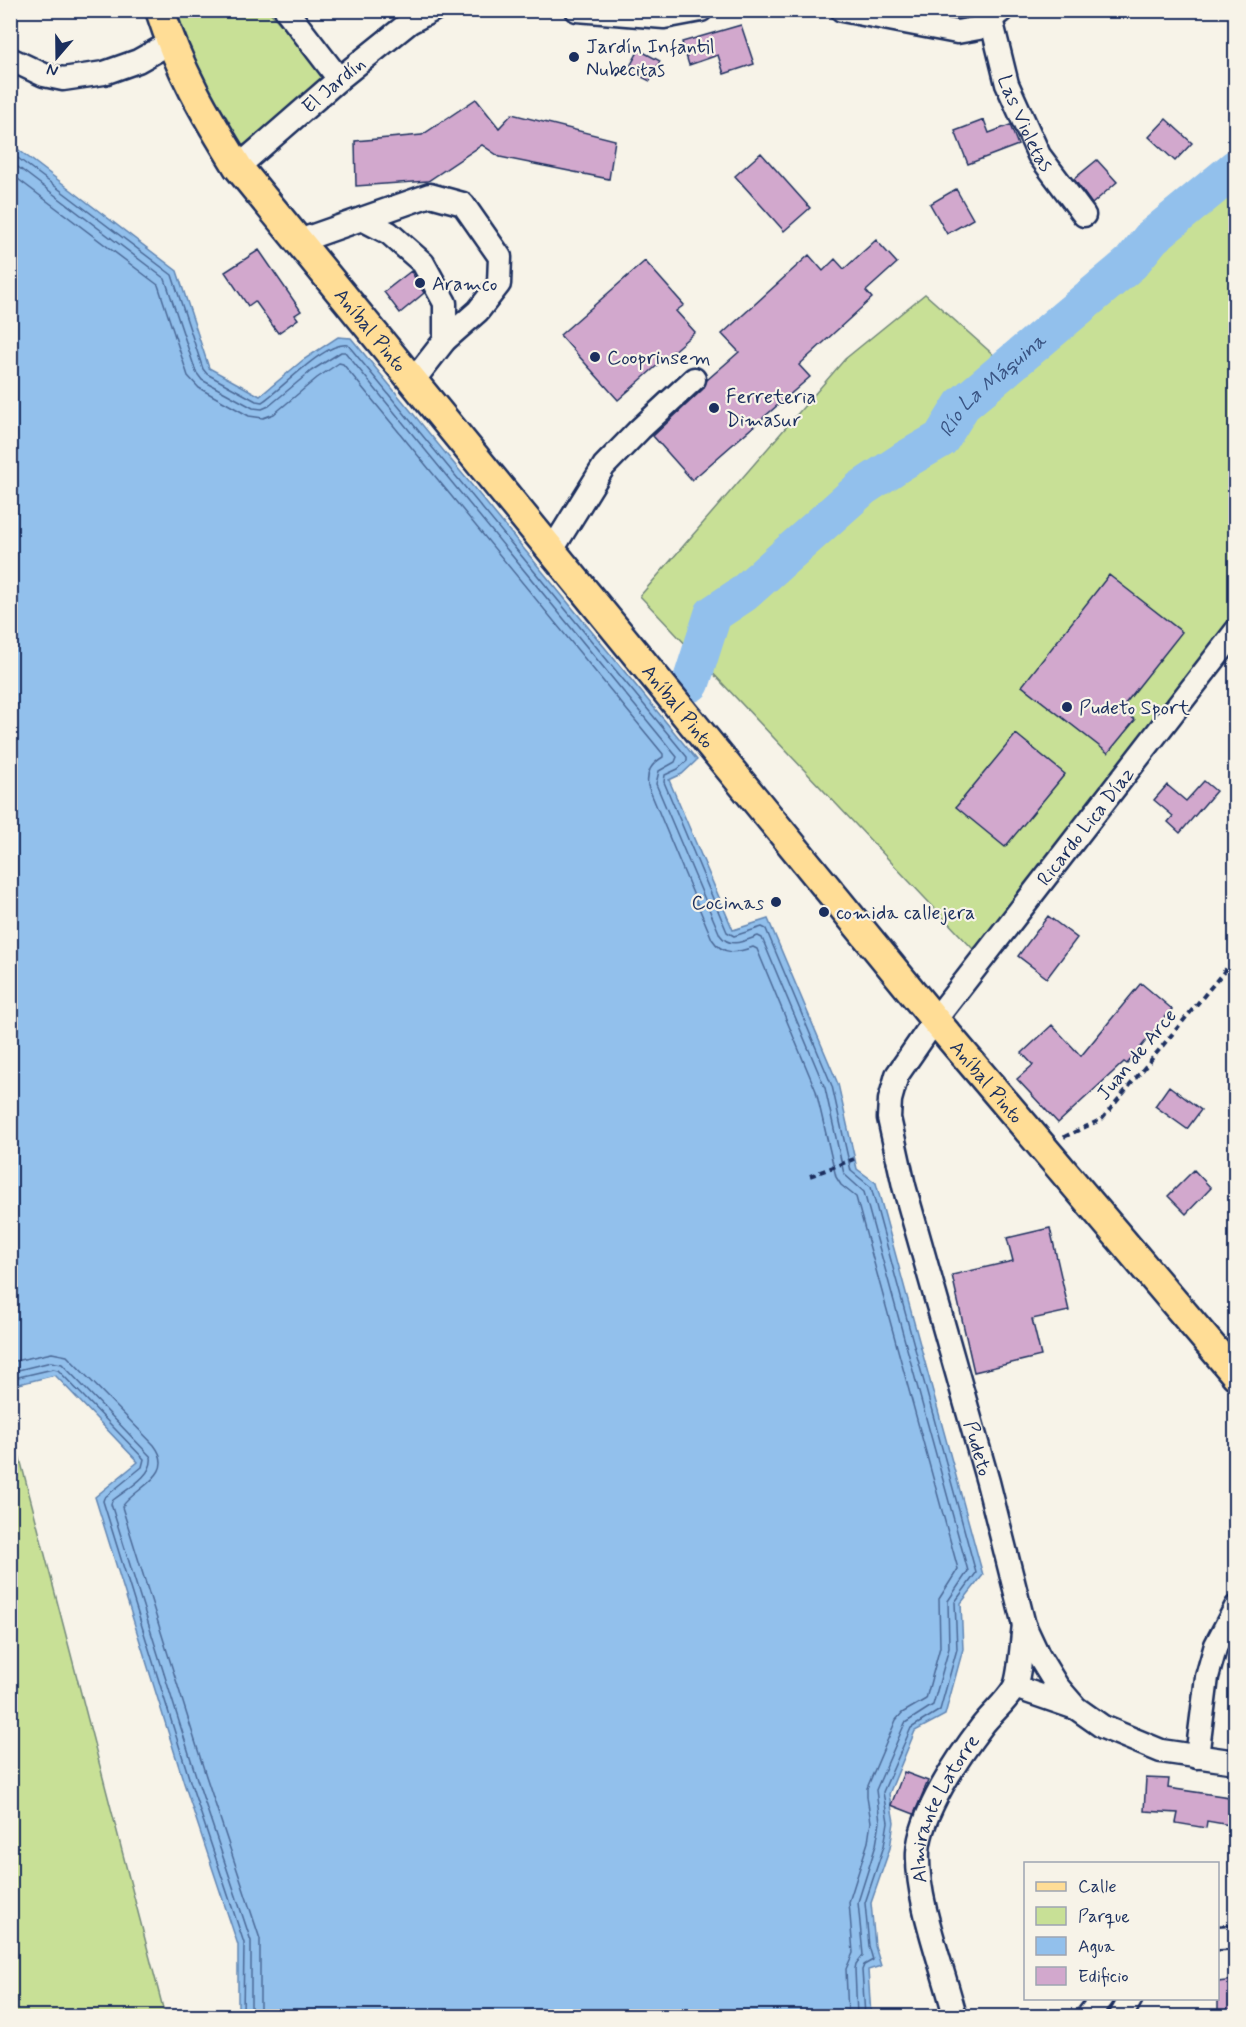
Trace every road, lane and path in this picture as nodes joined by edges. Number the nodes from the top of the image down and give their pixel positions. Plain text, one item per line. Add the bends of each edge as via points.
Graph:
1 (160, 10) edge
2 (286, 10) edge
3 (433, 10) edge
4 (577, 10) edge
5 (701, 10) edge
6 (842, 10) edge
7 (997, 15) edge
8 (170, 43) junction
9 (10, 59) edge
10 (339, 79) junction
11 (238, 167) junction
12 (1084, 214) dead end
13 (362, 219) junction
14 (299, 241) junction
15 (445, 340) junction
16 (694, 379) dead end
17 (413, 381) junction
18 (552, 550) junction
19 (1236, 631) edge
20 (1236, 957) edge
21 (935, 1020) junction
22 (1043, 1147) junction
23 (854, 1159) dead end
24 (810, 1176) dead end
25 (1236, 1375) edge
26 (1236, 1607) edge
27 (1024, 1624) junction
28 (1015, 1687) junction
29 (1076, 1708) junction
30 (1197, 1757) junction
31 (1236, 1762) edge
32 (1236, 1937) edge
33 (1219, 1938) edge
34 (1100, 2000) edge
35 (1130, 2000) edge
36 (955, 2016) edge
37 (1088, 2016) edge
38 (1121, 2016) edge

1 - 8 main road, Aníbal Pinto
2 - 10 street
3 - 10 street, El Jardín via 410,22
4 - 5 street via 664,17
6 - 7 street via 957,32 979,28
7 - 12 street, Las Violetas via 1007,84 1039,155
8 - 9 street via 138,61 104,73 63,80
8 - 11 main road, Aníbal Pinto via 198,103
10 - 11 street, El Jardín
11 - 14 main road, Aníbal Pinto
13 - 14 street
13 - 15 street via 389,233 423,263 445,303
13 - 15 street via 430,195 463,204 476,222 500,257 499,284 478,311
14 - 17 main road, Aníbal Pinto
15 - 17 street
16 - 18 street via 604,466
17 - 18 main road, Aníbal Pinto
18 - 21 main road, Aníbal Pinto
19 - 21 street, Ricardo Lica Díaz
20 - 22 path, Juan de Arce via 1102,1119
21 - 22 main road, Aníbal Pinto
21 - 27 street, Pudeto via 897,1075 889,1118 904,1186
22 - 25 main road, Aníbal Pinto
23 - 24 path
26 - 30 street via 1216,1645 1207,1677
27 - 28 street
27 - 29 street, Pudeto via 1057,1686
28 - 29 street
28 - 36 street, Almirante Latorre via 952,1770 931,1807 918,1850 925,1907
29 - 30 street, Pudeto via 1103,1727 1135,1741 1161,1751
30 - 31 street, Pudeto
32 - 33 street
34 - 37 street
35 - 38 street

